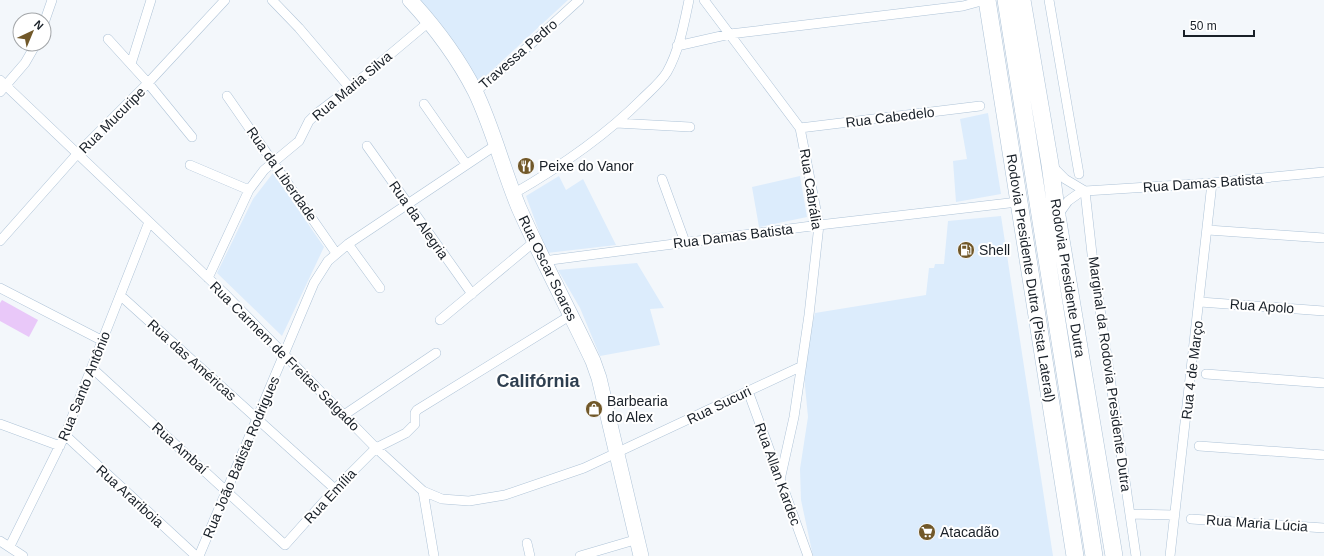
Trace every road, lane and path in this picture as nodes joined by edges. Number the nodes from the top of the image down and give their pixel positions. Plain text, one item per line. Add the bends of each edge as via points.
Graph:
1 (52, 0) edge
2 (151, 0) edge
3 (225, 0) edge
4 (272, 0) edge
5 (410, 0) edge
6 (579, 0) edge
7 (689, 0) edge
8 (704, 0) edge
9 (986, 0) edge
10 (1006, 0) edge
11 (1022, 0) edge
12 (1049, 0) edge
13 (48, 12) edge
14 (430, 21) junction
15 (730, 34) junction
16 (108, 39) dead end
17 (677, 46) junction
18 (31, 52) edge
19 (131, 64) junction
20 (148, 83) junction
21 (2, 86) edge
22 (350, 88) junction
23 (475, 92) junction
24 (227, 96) dead end
25 (424, 104) dead end
26 (980, 106) dead end
27 (616, 123) junction
28 (690, 127) dead end
29 (800, 128) junction
30 (192, 137) dead end
31 (496, 145) junction
32 (367, 146) dead end
33 (78, 154) junction
34 (274, 161) junction
35 (466, 164) junction
36 (1050, 164) junction
37 (190, 165) dead end
38 (1324, 172) edge
39 (1079, 174) dead end
40 (662, 179) dead end
41 (1212, 184) junction
42 (249, 190) junction
43 (1084, 191) junction
44 (513, 194) junction
45 (1018, 202) junction
46 (408, 204) junction
47 (1057, 216) junction
48 (149, 222) junction
49 (819, 225) junction
50 (1208, 230) junction
51 (1324, 238) edge
52 (0, 241) edge
53 (534, 242) junction
54 (685, 242) junction
55 (348, 244) junction
56 (336, 253) junction
57 (543, 261) junction
58 (208, 278) junction
59 (0, 288) edge
60 (380, 288) dead end
61 (472, 294) junction
62 (120, 296) junction
63 (1200, 302) junction
64 (1324, 311) edge
65 (571, 315) junction
66 (440, 320) dead end
67 (103, 341) junction
68 (436, 353) dead end
69 (285, 355) junction
70 (800, 367) junction
71 (92, 368) junction
72 (1206, 374) dead end
73 (1324, 383) edge
74 (748, 391) junction
75 (344, 416) junction
76 (258, 418) junction
77 (0, 424) edge
78 (65, 435) junction
79 (60, 446) junction
80 (1199, 446) dead end
81 (376, 448) junction
82 (617, 453) junction
83 (1324, 455) edge
84 (780, 480) junction
85 (335, 489) junction
86 (226, 490) junction
87 (423, 491) junction
88 (1130, 514) junction
89 (1174, 515) junction
90 (1190, 519) dead end
91 (1324, 528) edge
92 (638, 539) junction
93 (0, 541) edge
94 (527, 543) dead end
95 (285, 545) joint
96 (10, 546) junction
97 (23, 556) edge
98 (198, 556) edge
99 (434, 556) edge
100 (530, 556) edge
101 (580, 556) edge
102 (641, 556) edge
103 (808, 556) edge
104 (1074, 556) edge
105 (1094, 556) edge
106 (1114, 556) edge
107 (1136, 556) edge
108 (1170, 556) edge

1 - 13 street
2 - 19 street
3 - 20 street, Rua Mucuripe
4 - 22 street
5 - 14 main road, Rua Oscar Soares
6 - 23 street, Travessa Pedro
7 - 17 street
8 - 15 street, Rua Cabrália
9 - 15 street via 963,6
9 - 45 highway, Rodovia Presidente Dutra (Pista Lateral)
10 - 105 highway, Rodovia Presidente Dutra
11 - 36 highway, Rodovia Presidente Dutra
12 - 39 street
14 - 22 street, Rua Maria Silva
14 - 23 main road, Rua Oscar Soares
15 - 17 street
15 - 29 street, Rua Cabrália
16 - 19 street
17 - 27 street via 666,74
18 - 21 street via 25,63
19 - 20 street
20 - 30 street
20 - 33 street, Rua Mucuripe
21 - 33 street, Rua Carmem de Freitas Salgado
22 - 34 street, Rua Maria Silva via 312,117 299,140
23 - 31 main road, Rua Oscar Soares
24 - 34 street, Rua da Liberdade
25 - 35 street
26 - 29 street, Rua Cabedelo
27 - 28 street
27 - 44 street via 556,169
29 - 49 street, Rua Cabrália
31 - 35 street, Rua João Batista Rodrigues
31 - 44 main road, Rua Oscar Soares
32 - 46 street, Rua da Alegria
33 - 48 street, Rua Carmem de Freitas Salgado
33 - 52 street, Rua Mucuripe
34 - 42 street, Rua Maria Silva
34 - 56 street, Rua da Liberdade
35 - 46 street, Rua João Batista Rodrigues
36 - 43 street via 1065,179
36 - 47 highway, Rodovia Presidente Dutra
37 - 42 street
38 - 41 street, Rua Damas Batista
40 - 54 street
41 - 43 street, Rua Damas Batista
41 - 50 street, Rua 4 de Março
42 - 58 street, Rua Maria Silva
43 - 47 street via 1068,201
43 - 88 street, Marginal da Rodovia Presidente Dutra
44 - 53 main road, Rua Oscar Soares
45 - 49 street, Rua Damas Batista
45 - 104 highway, Rodovia Presidente Dutra (Pista Lateral)
46 - 55 street, Rua João Batista Rodrigues
46 - 61 street, Rua da Alegria
47 - 106 highway, Rodovia Presidente Dutra
48 - 58 street, Rua Carmem de Freitas Salgado
48 - 62 street, Rua Santo Antônio
49 - 54 street, Rua Damas Batista
49 - 70 street, Rua Cabrália via 809,315
50 - 51 street
50 - 63 street, Rua 4 de Março
53 - 57 main road, Rua Oscar Soares
53 - 61 street
54 - 57 street, Rua Damas Batista
55 - 56 street, Rua João Batista Rodrigues
55 - 60 street
56 - 69 street, Rua João Batista Rodrigues via 314,284
57 - 65 main road, Rua Oscar Soares
58 - 69 street, Rua Carmem de Freitas Salgado
59 - 67 street
61 - 66 street
62 - 67 street, Rua Santo Antônio
62 - 76 street, Rua das Américas
63 - 64 street, Rua Apolo
63 - 89 street, Rua 4 de Março
65 - 81 street, Rua Emília via 484,371 420,408 415,413 415,424 411,430
65 - 82 main road, Rua Oscar Soares via 599,378
67 - 71 street, Rua Santo Antônio
68 - 75 street
69 - 75 street, Rua Carmem de Freitas Salgado
69 - 76 street, Rua João Batista Rodrigues
70 - 74 street, Rua Sucuri
70 - 84 street, Rua Cabrália via 794,417
71 - 78 street, Rua Santo Antônio
71 - 86 street, Rua Ambaí
72 - 73 street
74 - 82 street, Rua Sucuri
74 - 84 street, Rua Allan Kardec
75 - 81 street, Rua Carmem de Freitas Salgado
76 - 85 street, Rua das Américas
76 - 86 street, Rua João Batista Rodrigues
77 - 79 street
78 - 79 street, Rua Santo Antônio
78 - 98 street, Rua Arariboia
79 - 96 street, Rua Santo Antônio
80 - 83 street
81 - 85 street, Rua Emília
81 - 87 street, Rua Carmem de Freitas Salgado
82 - 87 street, Rua Carmem de Freitas Salgado via 556,478 491,498 450,501
82 - 92 main road, Rua Oscar Soares
84 - 103 street, Rua Allan Kardec
85 - 95 street, Rua Emília
86 - 95 street, Rua Ambaí
86 - 98 street, Rua João Batista Rodrigues
87 - 99 street
88 - 89 street
88 - 107 street, Marginal da Rodovia Presidente Dutra
89 - 108 street, Rua 4 de Março
90 - 91 street, Rua Maria Lúcia
92 - 101 street
92 - 102 main road, Rua Oscar Soares
93 - 96 street
94 - 100 street
96 - 97 street

